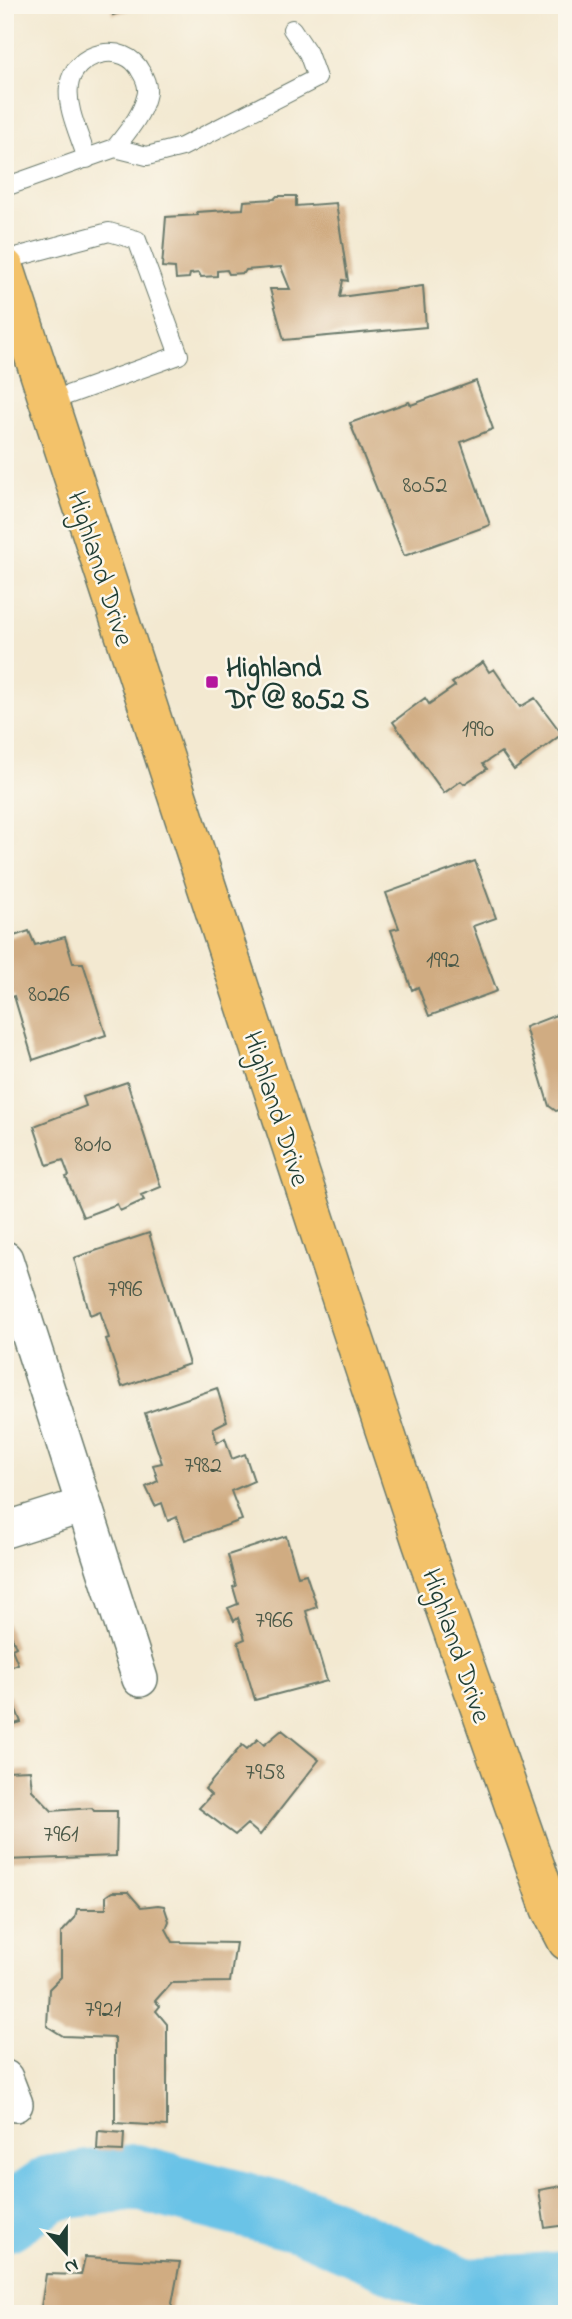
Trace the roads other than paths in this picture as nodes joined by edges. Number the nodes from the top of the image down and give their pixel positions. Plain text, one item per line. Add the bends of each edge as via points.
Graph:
1 (292, 29) dead end
2 (116, 148) junction
3 (87, 159) junction
4 (5, 187) edge
5 (5, 260) edge
6 (5, 268) edge
7 (48, 402) junction
8 (5, 1259) edge
9 (84, 1505) junction
10 (5, 1530) edge
11 (140, 1679) dead end
12 (567, 1941) edge

1 - 2 lane via 317,78 181,147 148,156
2 - 3 lane
2 - 3 lane via 140,114 147,84 138,65 128,55 114,51 92,57 78,67 69,82 68,99
3 - 4 lane
5 - 7 lane via 109,232 137,240 179,355
6 - 7 main road, Highland Drive
7 - 12 main road, Highland Drive via 422,1543 550,1908
8 - 9 street
9 - 10 street
9 - 11 street

